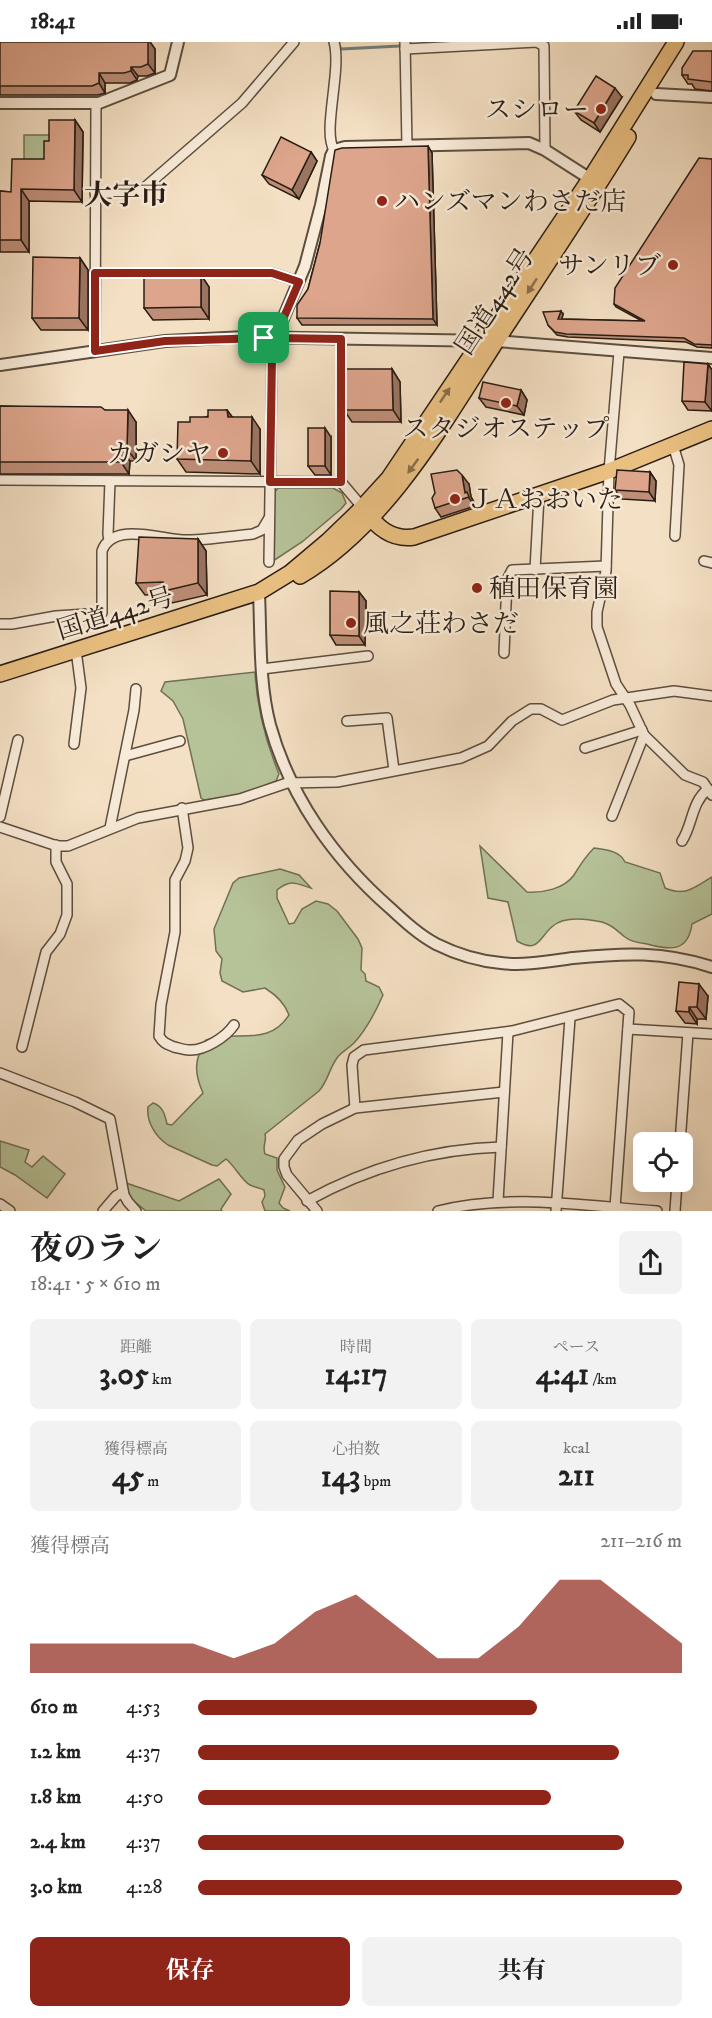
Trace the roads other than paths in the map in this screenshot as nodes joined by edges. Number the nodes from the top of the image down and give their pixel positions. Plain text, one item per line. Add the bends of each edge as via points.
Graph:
1 (178, 42) edge
2 (294, 42) edge
3 (334, 42) edge
4 (688, 42) edge
5 (670, 44) edge
6 (405, 45) edge
7 (656, 94) junction
8 (712, 97) edge
9 (0, 103) edge
10 (96, 104) junction
11 (407, 146) junction
12 (334, 150) junction
13 (545, 150) junction
14 (595, 181) junction
15 (95, 193) junction
16 (95, 273) junction
17 (299, 282) junction
18 (275, 338) junction
19 (341, 339) junction
20 (489, 341) junction
21 (95, 351) junction
22 (619, 352) junction
23 (712, 358) edge
24 (0, 365) edge
25 (712, 429) edge
26 (674, 445) junction
27 (609, 471) junction
28 (0, 480) edge
29 (110, 481) junction
30 (270, 482) junction
31 (341, 482) junction
32 (539, 496) junction
33 (367, 513) junction
34 (269, 518) junction
35 (675, 536) dead end
36 (109, 540) junction
37 (269, 562) dead end
38 (606, 566) junction
39 (535, 570) junction
40 (252, 596) junction
41 (0, 624) edge
42 (76, 650) junction
43 (504, 653) dead end
44 (368, 656) dead end
45 (262, 669) junction
46 (0, 674) edge
47 (136, 689) dead end
48 (712, 696) edge
49 (625, 698) junction
50 (347, 721) dead end
51 (643, 732) junction
52 (18, 740) dead end
53 (180, 741) dead end
54 (74, 744) dead end
55 (585, 748) dead end
56 (125, 756) junction
57 (394, 770) junction
58 (292, 782) junction
59 (710, 792) edge
60 (182, 808) junction
61 (612, 816) dead end
62 (0, 817) edge
63 (0, 826) edge
64 (110, 828) junction
65 (682, 841) dead end
66 (56, 845) junction
67 (712, 967) edge
68 (570, 1018) junction
69 (234, 1025) dead end
70 (628, 1029) junction
71 (508, 1032) junction
72 (687, 1032) junction
73 (712, 1034) edge
74 (22, 1047) dead end
75 (0, 1073) edge
76 (504, 1092) junction
77 (355, 1108) junction
78 (681, 1132) edge
79 (501, 1147) junction
80 (123, 1192) junction
81 (676, 1192) edge
82 (307, 1201) junction
83 (498, 1201) junction
84 (0, 1204) edge
85 (557, 1208) edge
86 (615, 1208) junction
87 (10, 1211) edge
88 (104, 1211) edge
89 (136, 1211) edge
90 (317, 1211) edge
91 (438, 1211) edge
92 (657, 1211) edge
93 (675, 1211) edge

1 - 10 street via 170,75
2 - 15 street via 242,103 143,189 136,193
3 - 12 street via 330,144
4 - 7 highway, 国道442号
5 - 14 highway, 国道442号
6 - 11 street
6 - 13 street via 537,42 544,46
7 - 8 street
7 - 14 highway, 国道442号
9 - 10 street
10 - 15 street
11 - 12 street
11 - 13 street via 519,143
12 - 17 street
13 - 14 street
14 - 20 highway, 国道442号
15 - 16 street
16 - 17 street via 272,273
16 - 21 street
17 - 18 street
18 - 19 street
18 - 21 street via 190,339
18 - 30 street
19 - 20 street
19 - 31 street
20 - 22 street
20 - 33 highway, 国道442号
21 - 24 street
22 - 23 street
22 - 27 street
25 - 26 highway
26 - 27 highway
26 - 35 street via 679,465
27 - 32 highway
27 - 38 street
28 - 29 street
29 - 30 street
29 - 36 street
30 - 31 street
30 - 34 street
31 - 33 street
32 - 33 highway via 408,538 392,535
32 - 39 street
33 - 40 highway, 国道442号 via 290,573
34 - 36 street via 262,530 253,534 188,540 137,533
34 - 37 street
36 - 41 street via 102,551 102,613
38 - 39 street
38 - 49 street via 597,627 616,684
39 - 43 street via 515,569 508,576
40 - 42 highway, 国道442号
40 - 45 street
42 - 46 highway, 国道442号
42 - 54 street via 81,682
44 - 45 street
45 - 58 street via 270,726
47 - 56 street
48 - 49 street via 674,692
49 - 51 street
49 - 57 street via 562,720 541,708 531,709 512,721 488,746 470,755
50 - 57 street via 387,718
51 - 55 street
51 - 59 street via 685,774 703,782
51 - 61 street
52 - 62 street
53 - 56 street
56 - 64 street
57 - 58 street via 337,782
58 - 60 street via 240,799
58 - 67 street via 321,832 350,870 412,928 445,948 476,959 511,964 640,953
59 - 65 street via 698,800
60 - 64 street
60 - 69 street via 188,848 175,880 175,932 159,1036 165,1044 194,1050 227,1034
63 - 66 street
64 - 66 street via 71,845
66 - 74 street via 56,862 67,884 67,915 60,934 46,952
68 - 70 street via 619,1004 629,1012
68 - 71 street
68 - 85 street
70 - 72 street
70 - 86 street
71 - 76 street
71 - 77 street via 364,1050 354,1057 352,1065
72 - 73 street
72 - 78 street
75 - 80 street via 110,1119
76 - 77 street
76 - 79 street
77 - 82 street via 298,1140 284,1159 287,1176
79 - 82 street via 458,1149 408,1160 352,1178
79 - 83 street
80 - 88 street
80 - 89 street
81 - 93 street
82 - 90 street
83 - 85 street
83 - 91 street
84 - 87 street
85 - 86 street
86 - 92 street

